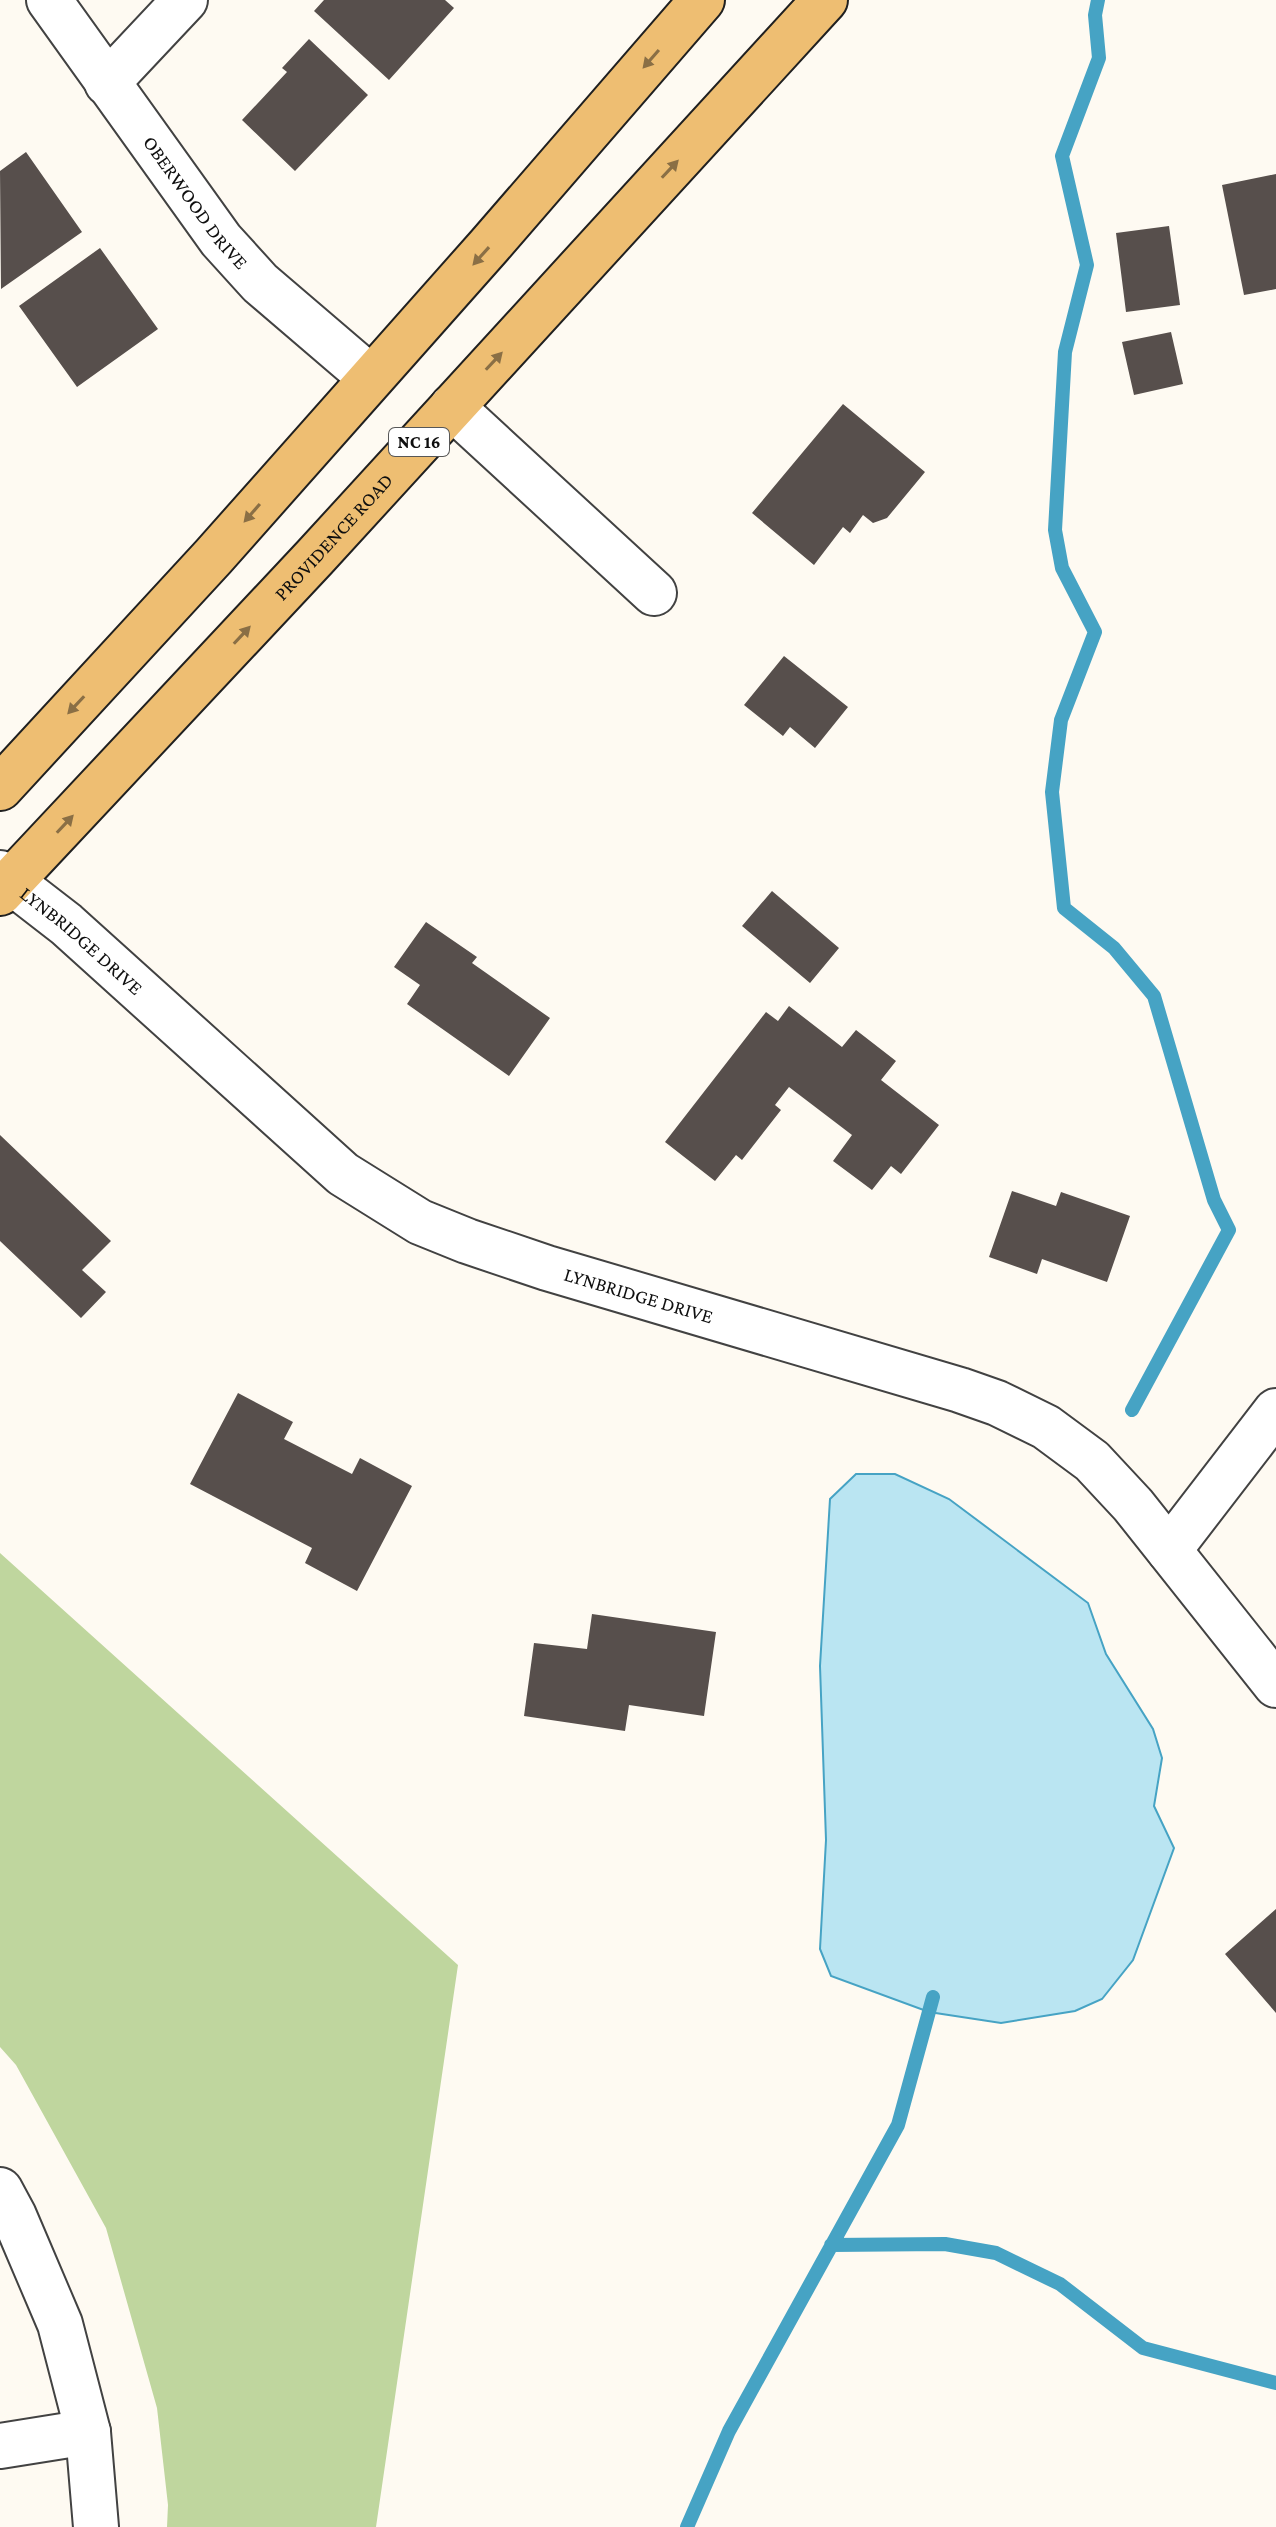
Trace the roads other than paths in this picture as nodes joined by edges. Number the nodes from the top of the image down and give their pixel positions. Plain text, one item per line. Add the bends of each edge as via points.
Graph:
1 (49, 0) edge
2 (185, 0) edge
3 (702, 0) edge
4 (825, 0) edge
5 (107, 83) junction
6 (371, 378) junction
7 (452, 407) junction
8 (654, 593) dead end
9 (0, 788) edge
10 (4, 883) edge
11 (1276, 1411) edge
12 (1169, 1550) junction
13 (1276, 1685) edge
14 (0, 2190) edge
15 (88, 2432) junction
16 (0, 2446) edge
17 (96, 2527) edge

1 - 5 street, OBERWOOD DRIVE
2 - 5 street
3 -> 6 main road
7 -> 4 main road, PROVIDENCE ROAD / NC 16
5 - 6 street, OBERWOOD DRIVE via 221,240 260,283
6 -> 9 main road
7 - 8 street
10 -> 7 main road, PROVIDENCE ROAD / NC 16
10 - 12 street, LYNBRIDGE DRIVE via 66,924 343,1174 420,1222 547,1268 997,1403 1046,1427 1092,1461
11 - 12 street
12 - 13 street, LYNBRIDGE DRIVE
14 - 15 street via 60,2324
15 - 16 street
15 - 17 street

